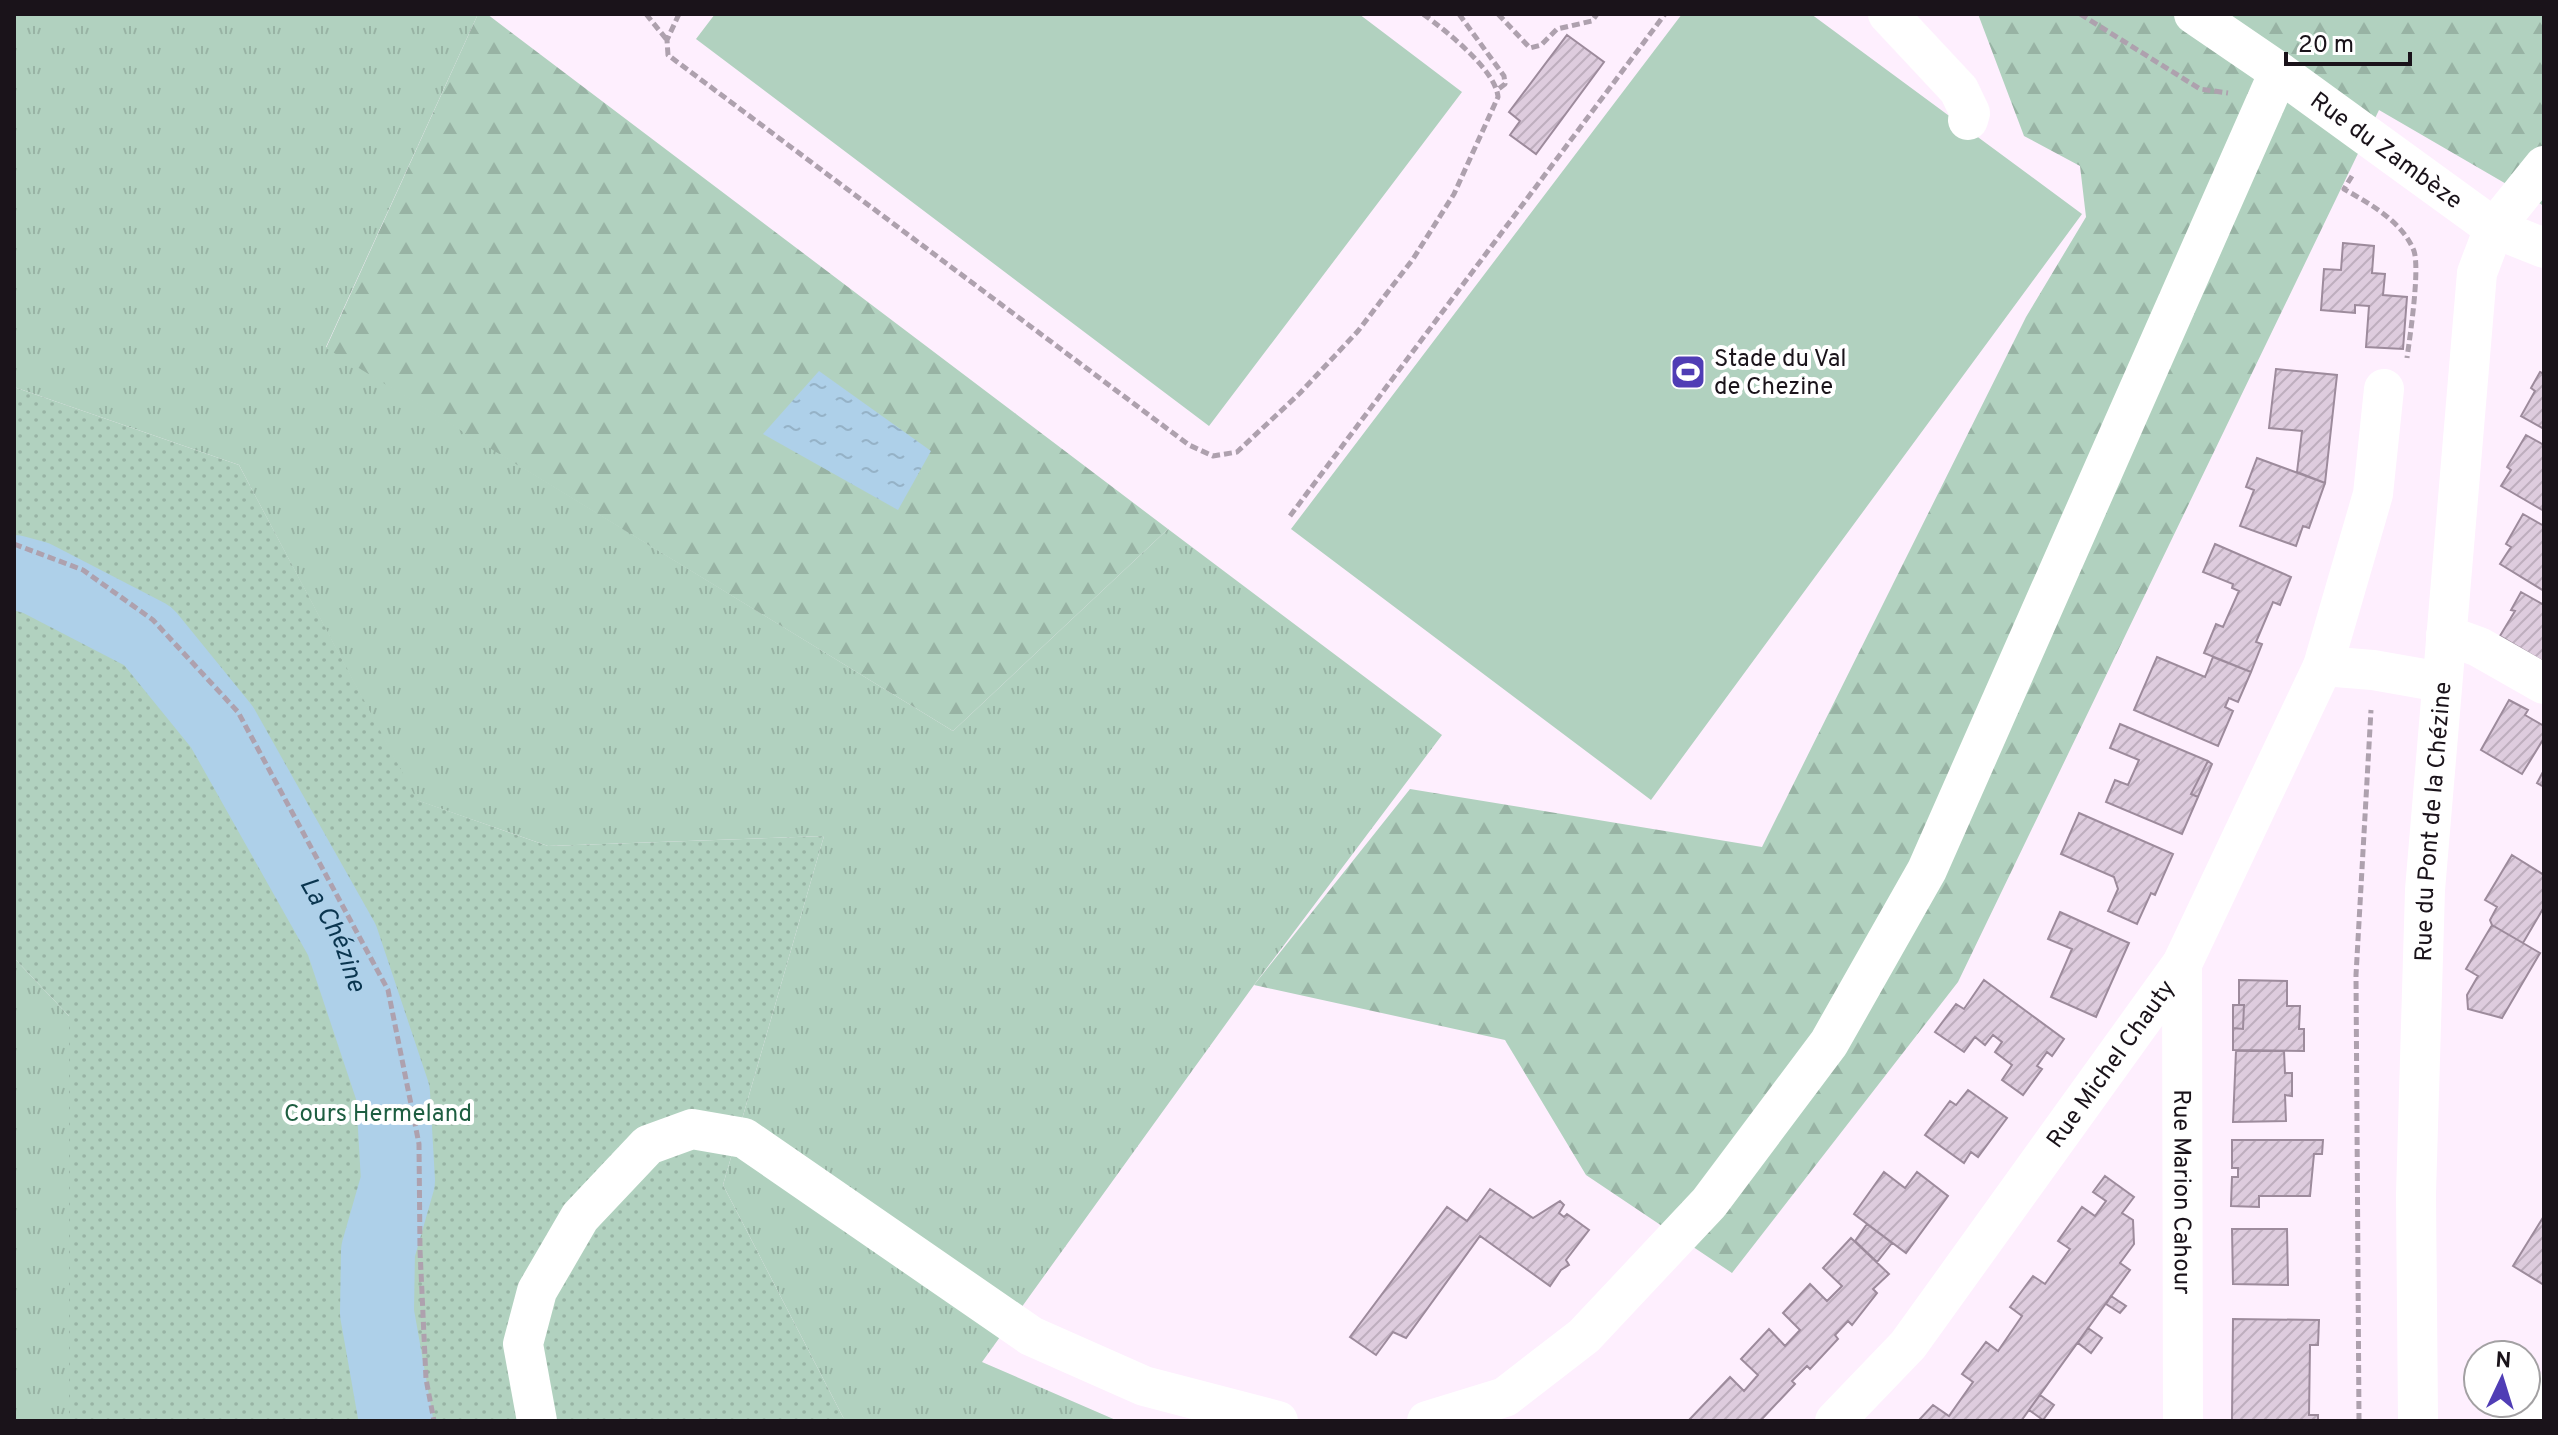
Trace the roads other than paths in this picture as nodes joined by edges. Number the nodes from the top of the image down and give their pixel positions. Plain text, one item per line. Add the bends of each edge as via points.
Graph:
1 (1888, 14) edge
2 (2194, 14) edge
3 (2279, 72) junction
4 (1968, 120) dead end
5 (2544, 166) edge
6 (2494, 228) junction
7 (2544, 248) edge
8 (2384, 389) dead end
9 (2446, 635) junction
10 (2323, 666) junction
11 (2441, 682) junction
12 (2544, 684) edge
13 (2182, 964) junction
14 (2544, 1394) edge
15 (537, 1421) edge
16 (1278, 1421) edge
17 (1427, 1421) edge
18 (1835, 1421) edge
19 (2183, 1421) edge
20 (2418, 1421) edge
21 (2511, 1421) edge

1 - 4 street via 1959,90
2 - 3 street, Rue du Zambèze
3 - 6 street, Rue du Zambèze
3 - 17 street via 1927,870 1829,1043 1709,1203 1584,1336 1505,1397
5 - 6 street, Rue du Pont de la Chézine
6 - 7 street, Rue du Zambèze
6 - 9 street, Rue du Pont de la Chézine via 2477,273
8 - 10 street, Rue Michel Chauty via 2373,494
9 - 11 street, Rue du Pont de la Chézine
9 - 12 street via 2479,647
10 - 11 street
10 - 13 street, Rue Michel Chauty
11 - 20 street, Rue du Pont de la Chézine via 2425,890 2416,1194
13 - 18 street, Rue Michel Chauty via 1908,1345
13 - 19 street, Rue Marion Cahour
14 - 21 street
15 - 16 street via 523,1344 537,1291 580,1217 648,1145 692,1129 744,1138 1031,1336 1144,1386

